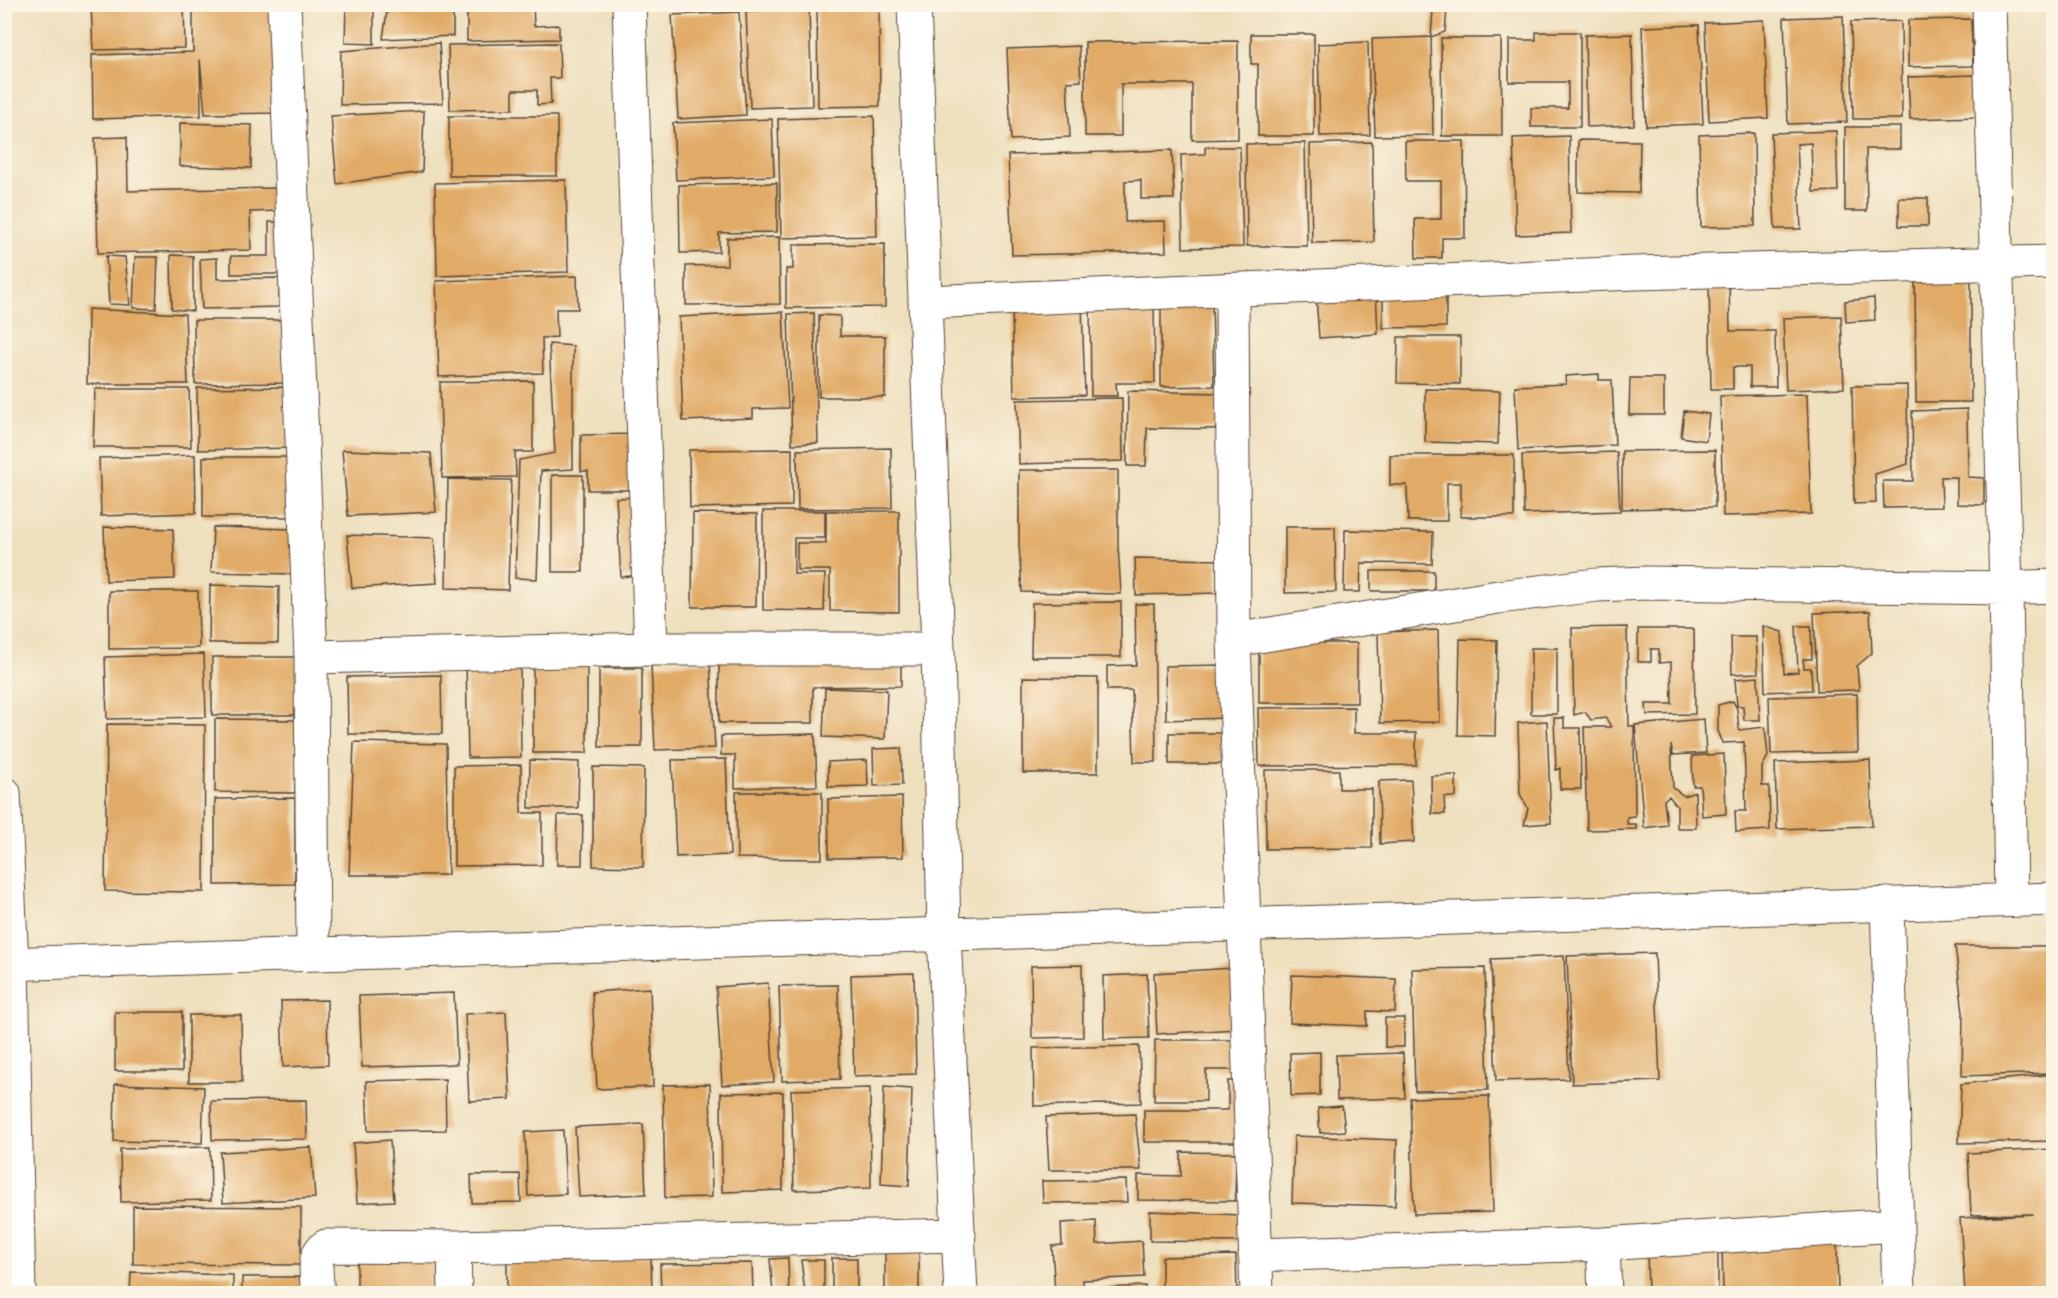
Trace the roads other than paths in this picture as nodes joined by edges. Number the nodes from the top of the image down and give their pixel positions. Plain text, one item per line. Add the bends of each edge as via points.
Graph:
1 (284, 4) edge
2 (629, 4) edge
3 (914, 4) edge
4 (1989, 4) edge
5 (2054, 261) edge
6 (1997, 262) junction
7 (1232, 290) junction
8 (925, 302) junction
9 (2054, 586) edge
10 (2006, 588) junction
11 (1234, 640) junction
12 (651, 649) junction
13 (938, 649) junction
14 (311, 657) junction
15 (4, 793) edge
16 (2054, 899) edge
17 (2011, 900) junction
18 (1887, 904) junction
19 (1244, 924) junction
20 (944, 934) junction
21 (313, 954) junction
22 (8, 964) edge
23 (1898, 1225) junction
24 (958, 1235) junction
25 (1603, 1244) junction
26 (454, 1247) junction
27 (1255, 1255) junction
28 (19, 1293) edge
29 (318, 1293) edge
30 (455, 1293) edge
31 (961, 1293) edge
32 (1257, 1293) edge
33 (1605, 1293) edge
34 (1899, 1293) edge

1 - 14 main road
2 - 12 main road
3 - 8 main road
4 - 6 main road
5 - 6 main road
6 - 7 main road
6 - 10 main road
7 - 8 main road
7 - 11 main road
8 - 13 main road
9 - 10 main road
10 - 11 main road via 1597,585
10 - 17 main road
11 - 19 main road
12 - 13 main road
12 - 14 main road
13 - 20 main road
14 - 21 main road
15 - 22 main road
16 - 17 main road
17 - 18 main road
18 - 19 main road
18 - 23 main road
19 - 20 main road
19 - 27 main road
20 - 21 main road
20 - 24 main road
21 - 22 main road
22 - 28 main road
23 - 25 main road
23 - 34 main road
24 - 26 main road
24 - 31 main road
25 - 27 main road
25 - 33 main road
26 - 29 main road via 326,1246 316,1259
26 - 30 main road
27 - 32 main road

